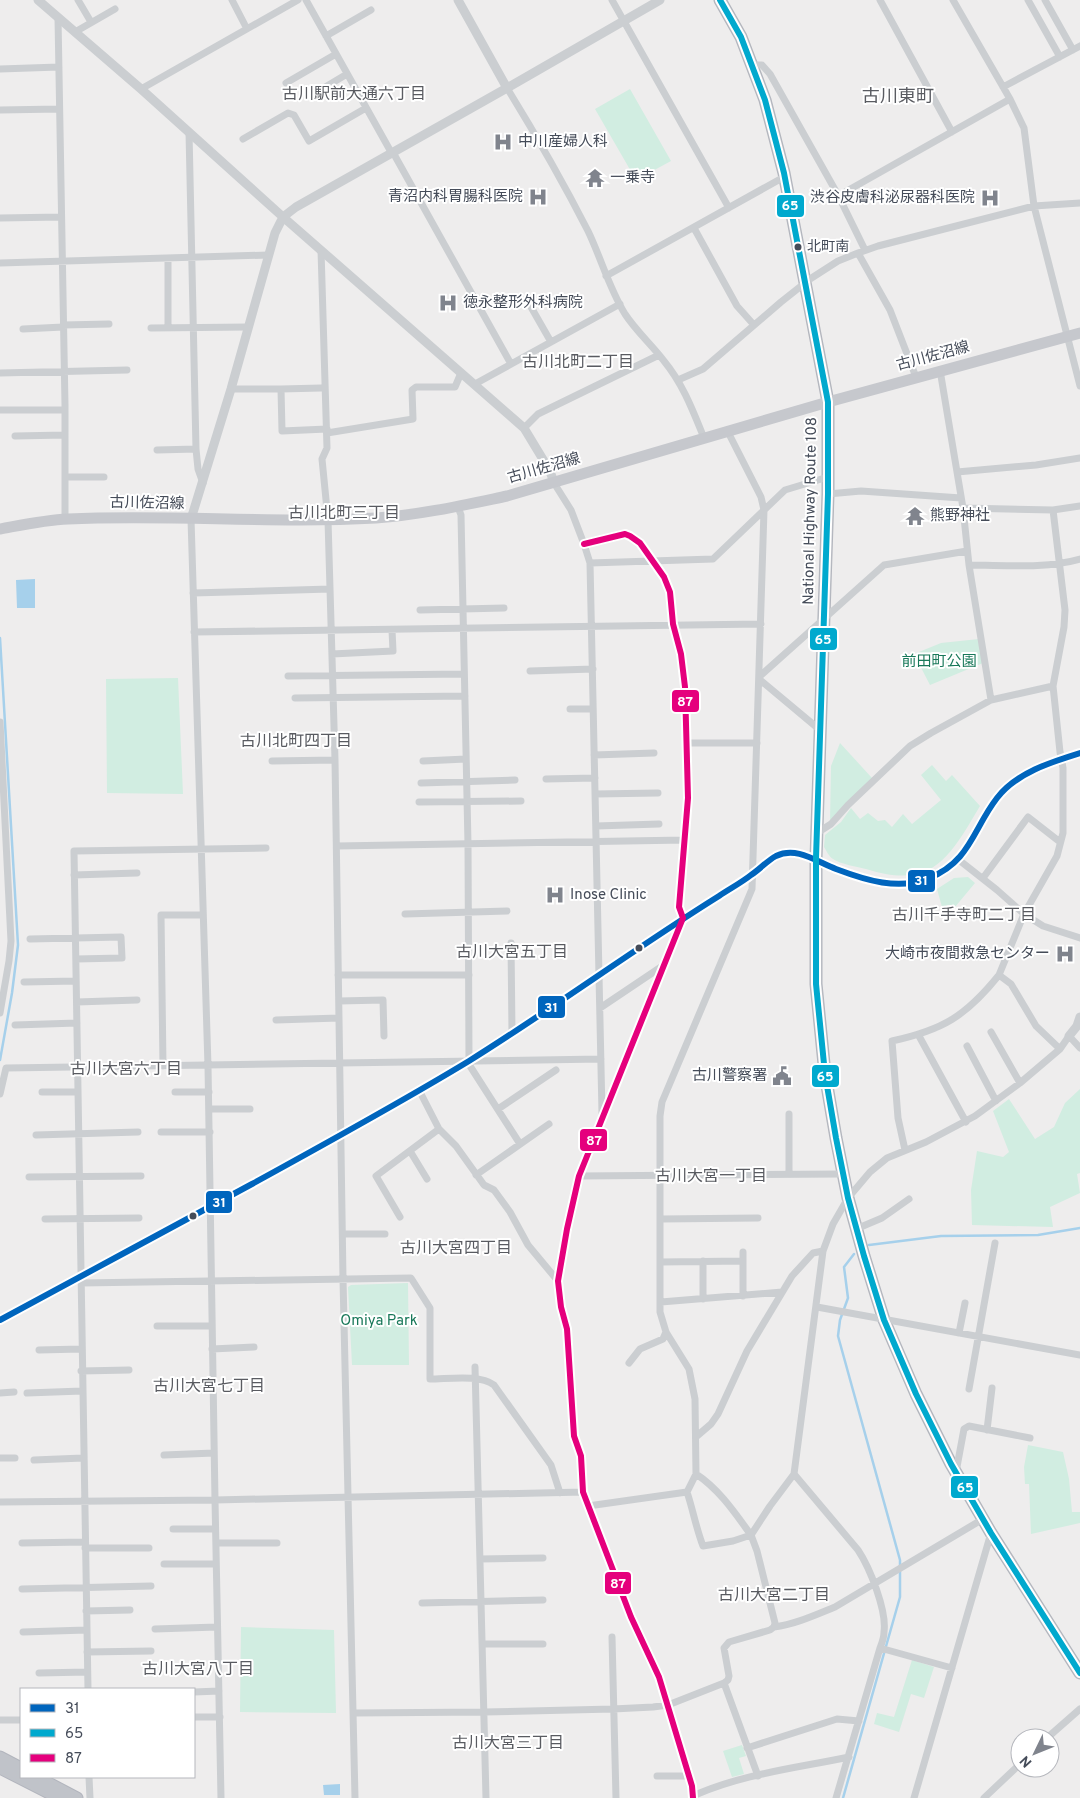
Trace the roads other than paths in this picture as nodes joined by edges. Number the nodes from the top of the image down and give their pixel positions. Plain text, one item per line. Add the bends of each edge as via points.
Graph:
1 (38, 0) edge
2 (78, 0) edge
3 (232, 0) edge
4 (298, 0) edge
5 (306, 0) edge
6 (458, 0) edge
7 (612, 0) edge
8 (660, 0) edge
9 (720, 0) edge
10 (880, 0) edge
11 (953, 0) edge
12 (1039, 0) edge
13 (1045, 0) edge
14 (1030, 2) edge
15 (115, 9) dead end
16 (371, 10) dead end
17 (58, 18) junction
18 (624, 21) junction
19 (91, 22) junction
20 (248, 29) junction
21 (74, 32) junction
22 (326, 36) junction
23 (1080, 46) edge
24 (1073, 50) junction
25 (336, 54) junction
26 (1060, 57) junction
27 (751, 65) junction
28 (59, 67) junction
29 (0, 69) edge
30 (347, 74) junction
31 (286, 83) dead end
32 (1003, 87) junction
33 (507, 88) junction
34 (141, 89) junction
35 (312, 95) dead end
36 (1010, 99) junction
37 (366, 108) junction
38 (59, 109) junction
39 (0, 110) edge
40 (189, 132) junction
41 (952, 132) junction
42 (243, 139) dead end
43 (391, 152) junction
44 (784, 177) junction
45 (838, 196) junction
46 (1080, 203) edge
47 (1034, 206) junction
48 (729, 208) junction
49 (62, 217) junction
50 (283, 217) junction
51 (0, 218) edge
52 (694, 228) junction
53 (321, 250) junction
54 (861, 252) junction
55 (268, 255) junction
56 (192, 257) junction
57 (168, 258) junction
58 (62, 261) junction
59 (0, 263) edge
60 (606, 276) junction
61 (805, 284) junction
62 (527, 300) dead end
63 (620, 304) junction
64 (109, 324) dead end
65 (754, 325) junction
66 (63, 326) junction
67 (248, 327) junction
68 (152, 328) dead end
69 (168, 328) junction
70 (194, 328) junction
71 (23, 329) dead end
72 (1080, 333) edge
73 (1068, 336) junction
74 (551, 342) junction
75 (659, 355) junction
76 (511, 364) junction
77 (127, 370) dead end
78 (940, 370) junction
79 (64, 371) junction
80 (0, 373) edge
81 (461, 373) junction
82 (916, 377) junction
83 (678, 380) junction
84 (474, 384) junction
85 (1080, 386) edge
86 (321, 388) dead end
87 (231, 389) junction
88 (281, 389) junction
89 (828, 402) junction
90 (0, 410) edge
91 (65, 410) junction
92 (524, 428) junction
93 (327, 431) junction
94 (728, 432) junction
95 (65, 435) junction
96 (15, 436) dead end
97 (704, 438) junction
98 (196, 449) junction
99 (157, 450) dead end
100 (1080, 458) edge
101 (957, 472) junction
102 (65, 477) junction
103 (104, 477) dead end
104 (828, 477) junction
105 (203, 483) junction
106 (554, 483) junction
107 (828, 494) junction
108 (961, 498) junction
109 (1080, 506) edge
110 (458, 507) junction
111 (963, 508) junction
112 (764, 510) junction
113 (1053, 510) junction
114 (191, 519) junction
115 (65, 520) junction
116 (328, 520) junction
117 (0, 529) edge
118 (584, 544) junction
119 (967, 551) junction
120 (1080, 559) edge
121 (654, 561) junction
122 (590, 563) junction
123 (1060, 563) junction
124 (969, 565) junction
125 (330, 590) junction
126 (193, 593) junction
127 (504, 608) dead end
128 (463, 609) junction
129 (420, 610) dead end
130 (823, 619) junction
131 (673, 624) junction
132 (761, 624) junction
133 (592, 626) junction
134 (463, 629) junction
135 (332, 630) junction
136 (392, 630) junction
137 (194, 632) junction
138 (332, 654) junction
139 (592, 669) junction
140 (530, 671) dead end
141 (464, 674) junction
142 (288, 676) dead end
143 (333, 676) junction
144 (759, 678) junction
145 (1053, 686) junction
146 (464, 696) junction
147 (295, 698) dead end
148 (334, 698) junction
149 (991, 700) junction
150 (570, 709) dead end
151 (593, 709) junction
152 (0, 722) edge
153 (820, 730) junction
154 (686, 743) junction
155 (757, 743) junction
156 (1080, 752) edge
157 (654, 753) dead end
158 (594, 756) junction
159 (466, 759) junction
160 (1061, 759) junction
161 (335, 760) junction
162 (272, 761) dead end
163 (423, 761) dead end
164 (595, 778) junction
165 (546, 779) dead end
166 (515, 780) dead end
167 (466, 781) junction
168 (420, 783) dead end
169 (658, 793) dead end
170 (595, 794) junction
171 (521, 801) dead end
172 (419, 802) dead end
173 (467, 803) junction
174 (2, 812) edge
175 (659, 824) dead end
176 (596, 826) junction
177 (817, 833) junction
178 (685, 840) junction
179 (596, 842) junction
180 (1060, 842) junction
181 (468, 844) junction
182 (336, 846) junction
183 (266, 848) dead end
184 (201, 850) junction
185 (816, 858) junction
186 (959, 860) junction
187 (137, 873) dead end
188 (753, 874) junction
189 (74, 875) junction
190 (983, 878) junction
191 (508, 911) dead end
192 (468, 912) junction
193 (405, 914) dead end
194 (1024, 914) junction
195 (204, 915) junction
196 (683, 918) junction
197 (76, 938) junction
198 (1080, 938) edge
199 (30, 939) dead end
200 (511, 943) dead end
201 (76, 960) junction
202 (664, 965) junction
203 (469, 974) junction
204 (338, 975) junction
205 (999, 975) junction
206 (599, 976) junction
207 (76, 981) junction
208 (24, 982) dead end
209 (137, 1000) dead end
210 (339, 1001) junction
211 (77, 1002) junction
212 (600, 1008) junction
213 (0, 1013) edge
214 (1080, 1017) edge
215 (339, 1018) junction
216 (276, 1020) dead end
217 (77, 1023) junction
218 (15, 1025) dead end
219 (991, 1032) dead end
220 (512, 1033) junction
221 (384, 1036) dead end
222 (919, 1036) junction
223 (1069, 1036) junction
224 (967, 1046) dead end
225 (1080, 1048) edge
226 (1060, 1049) junction
227 (601, 1059) junction
228 (469, 1060) junction
229 (340, 1064) junction
230 (78, 1066) junction
231 (163, 1066) junction
232 (208, 1066) junction
233 (556, 1070) dead end
234 (2, 1076) edge
235 (1020, 1083) junction
236 (420, 1090) junction
237 (42, 1092) dead end
238 (78, 1092) junction
239 (175, 1092) dead end
240 (209, 1092) junction
241 (0, 1094) edge
242 (996, 1101) junction
243 (209, 1109) junction
244 (250, 1109) dead end
245 (498, 1109) junction
246 (789, 1114) dead end
247 (602, 1116) junction
248 (966, 1122) junction
249 (549, 1124) dead end
250 (439, 1129) junction
251 (138, 1132) dead end
252 (161, 1132) dead end
253 (210, 1132) junction
254 (79, 1134) junction
255 (36, 1135) dead end
256 (341, 1135) junction
257 (520, 1144) junction
258 (905, 1150) junction
259 (410, 1151) junction
260 (789, 1174) junction
261 (843, 1174) junction
262 (476, 1175) junction
263 (660, 1175) junction
264 (80, 1176) junction
265 (140, 1176) dead end
266 (579, 1176) junction
267 (29, 1177) dead end
268 (427, 1179) dead end
269 (848, 1198) junction
270 (909, 1199) dead end
271 (211, 1206) junction
272 (400, 1217) dead end
273 (80, 1218) junction
274 (139, 1218) dead end
275 (758, 1218) dead end
276 (44, 1219) dead end
277 (661, 1220) junction
278 (856, 1229) junction
279 (343, 1234) junction
280 (385, 1234) dead end
281 (995, 1243) dead end
282 (823, 1251) junction
283 (743, 1252) dead end
284 (743, 1261) junction
285 (661, 1262) junction
286 (703, 1262) junction
287 (343, 1279) junction
288 (81, 1280) junction
289 (211, 1281) junction
290 (558, 1281) junction
291 (782, 1292) junction
292 (743, 1296) junction
293 (703, 1299) junction
294 (661, 1302) junction
295 (965, 1303) dead end
296 (817, 1307) junction
297 (0, 1320) edge
298 (884, 1320) junction
299 (157, 1326) dead end
300 (212, 1326) junction
301 (666, 1332) junction
302 (959, 1333) junction
303 (978, 1336) junction
304 (254, 1347) dead end
305 (81, 1349) junction
306 (212, 1349) junction
307 (39, 1350) dead end
308 (1080, 1354) edge
309 (630, 1358) dead end
310 (475, 1367) dead end
311 (129, 1370) dead end
312 (81, 1371) junction
313 (475, 1379) junction
314 (992, 1388) dead end
315 (969, 1389) dead end
316 (82, 1391) junction
317 (0, 1392) edge
318 (14, 1392) dead end
319 (27, 1393) dead end
320 (988, 1430) junction
321 (697, 1436) junction
322 (1030, 1438) dead end
323 (214, 1453) junction
324 (164, 1455) dead end
325 (0, 1458) edge
326 (15, 1458) dead end
327 (83, 1458) junction
328 (34, 1460) dead end
329 (956, 1472) junction
330 (696, 1474) junction
331 (794, 1474) junction
332 (583, 1492) junction
333 (687, 1492) junction
334 (560, 1493) junction
335 (478, 1495) junction
336 (348, 1497) junction
337 (84, 1500) junction
338 (215, 1500) junction
339 (0, 1502) edge
340 (588, 1506) junction
341 (983, 1518) junction
342 (173, 1529) dead end
343 (215, 1529) junction
344 (991, 1533) junction
345 (751, 1535) junction
346 (22, 1543) dead end
347 (216, 1543) junction
348 (277, 1543) dead end
349 (85, 1545) junction
350 (149, 1548) dead end
351 (543, 1558) dead end
352 (480, 1559) junction
353 (164, 1564) dead end
354 (216, 1564) junction
355 (875, 1582) junction
356 (151, 1586) dead end
357 (86, 1588) junction
358 (22, 1589) dead end
359 (543, 1600) dead end
360 (481, 1602) junction
361 (422, 1603) dead end
362 (130, 1610) dead end
363 (86, 1611) junction
364 (217, 1627) junction
365 (774, 1627) junction
366 (155, 1629) dead end
367 (86, 1630) junction
368 (23, 1632) dead end
369 (612, 1637) dead end
370 (482, 1644) junction
371 (543, 1644) dead end
372 (884, 1649) junction
373 (151, 1651) dead end
374 (87, 1652) junction
375 (952, 1668) junction
376 (39, 1672) dead end
377 (87, 1672) junction
378 (1080, 1672) edge
379 (724, 1683) junction
380 (88, 1688) edge
381 (195, 1692) edge
382 (219, 1692) junction
383 (668, 1705) junction
384 (613, 1709) junction
385 (1080, 1709) edge
386 (484, 1712) junction
387 (354, 1713) junction
388 (220, 1716) junction
389 (195, 1717) edge
390 (0, 1720) edge
391 (20, 1720) edge
392 (859, 1721) junction
393 (1058, 1728) edge
394 (747, 1748) junction
395 (0, 1757) edge
396 (849, 1757) junction
397 (20, 1767) edge
398 (0, 1768) edge
399 (1010, 1773) edge
400 (657, 1776) dead end
401 (689, 1776) junction
402 (758, 1776) junction
403 (39, 1778) edge
404 (89, 1778) edge
405 (709, 1789) junction
406 (693, 1797) edge
407 (58, 1798) edge
408 (77, 1798) edge
409 (90, 1798) edge
410 (221, 1798) edge
411 (355, 1798) edge
412 (486, 1798) edge
413 (616, 1798) edge
414 (709, 1798) edge
415 (836, 1798) edge
416 (914, 1798) edge
417 (984, 1798) edge

1 - 17 street
2 - 19 street
3 - 20 street
4 - 20 street
5 - 22 street
6 - 33 street
7 - 18 street
8 - 18 street
9 - 27 highway, National Highway Route 108 via 741,37
10 - 41 street
11 - 32 street
12 - 14 street
13 - 24 street
14 - 26 street
15 - 19 street
16 - 22 street
17 - 21 street
17 - 28 street
18 - 33 street
18 - 48 street
19 - 21 street
20 - 34 street
21 - 34 street
22 - 25 street
23 - 24 street
24 - 26 street
25 - 30 street
25 - 31 street
26 - 32 street
27 - 44 highway, National Highway Route 108 via 765,100
27 - 45 street via 762,66 770,74
28 - 29 street
28 - 38 street
30 - 35 street
30 - 37 street
32 - 36 street
33 - 43 street
33 - 60 street via 588,232
34 - 40 street
36 - 41 street
36 - 47 street via 1024,128
37 - 42 street via 309,141 294,115 288,113
37 - 43 street
38 - 39 street
38 - 49 street
40 - 50 street
40 - 56 street
41 - 45 street
43 - 50 street
43 - 76 street
44 - 48 street
44 - 61 highway, National Highway Route 108
45 - 54 street
46 - 47 street
47 - 54 street
47 - 73 street
48 - 52 street
49 - 51 street
49 - 58 street
50 - 53 street
50 - 55 street
52 - 60 street
52 - 65 street via 737,306
53 - 81 street
53 - 93 street
54 - 61 street via 838,262
54 - 82 street via 890,310
55 - 56 street
55 - 67 street
56 - 57 street
56 - 70 street
57 - 58 street
57 - 69 street
58 - 59 street
58 - 66 street
60 - 63 street
61 - 65 street
61 - 89 highway, National Highway Route 108
62 - 74 street
63 - 74 street
63 - 75 street via 626,316
64 - 66 street
65 - 83 street via 703,369
66 - 71 street
66 - 79 street
67 - 70 street
67 - 87 street
68 - 69 street
69 - 70 street
70 - 98 street
72 - 73 main road, 古川佐沼線
73 - 78 main road, 古川佐沼線
73 - 85 street
74 - 76 street
75 - 83 street
75 - 92 street via 538,414
76 - 84 street
77 - 79 street
78 - 82 main road, 古川佐沼線
78 - 101 street
79 - 80 street
79 - 91 street
81 - 84 street
81 - 93 street via 455,387 416,387 412,390 414,418
82 - 89 main road, 古川佐沼線
83 - 97 street
84 - 92 street
86 - 88 street
87 - 88 street
87 - 105 street
88 - 93 street via 282,430
89 - 94 main road, 古川佐沼線
89 - 104 highway, National Highway Route 108
90 - 91 street
91 - 95 street
92 - 106 street
93 - 116 street via 327,448 322,459
94 - 97 main road, 古川佐沼線
94 - 112 street via 761,496
95 - 96 street
95 - 102 street
97 - 106 main road, 古川佐沼線
98 - 99 street
98 - 105 street
100 - 101 street
101 - 108 street
102 - 103 street
102 - 115 street
104 - 107 highway, National Highway Route 108
104 - 112 street via 785,490
105 - 114 street
106 - 110 main road, 古川佐沼線
106 - 118 street via 571,510
107 - 108 street via 861,491
107 - 130 highway, National Highway Route 108
108 - 111 street
109 - 113 street
110 - 116 main road, 古川佐沼線 via 378,518
110 - 128 street via 461,515
111 - 113 street
111 - 119 street
112 - 121 street via 713,559
112 - 132 street
113 - 123 street
114 - 115 main road, 古川佐沼線
114 - 116 main road, 古川佐沼線
114 - 126 street
115 - 117 main road, 古川佐沼線
116 - 125 street
118 - 121 street via 625,534 640,544
118 - 122 street
119 - 124 street
119 - 130 street via 884,565
120 - 123 street
121 - 122 street
121 - 131 street via 670,592
122 - 133 street
123 - 124 street
123 - 145 street via 1065,610
124 - 149 street
125 - 126 street
125 - 135 street
126 - 137 street
127 - 128 street
128 - 129 street
128 - 134 street
130 - 144 street
130 - 153 highway, National Highway Route 108
131 - 132 street
131 - 133 street
131 - 154 street via 685,687
132 - 144 street
133 - 134 street
133 - 139 street
134 - 136 street
134 - 141 street
135 - 136 street
135 - 137 street
135 - 138 street
136 - 138 street via 393,652
137 - 184 street
138 - 143 street
139 - 140 street
139 - 151 street
141 - 143 street
141 - 146 street
142 - 143 street
143 - 148 street
144 - 153 street
144 - 155 street
145 - 149 street
145 - 160 street
146 - 148 street
146 - 159 street
147 - 148 street
148 - 161 street
149 - 177 street via 910,746 831,824
150 - 151 street
151 - 158 street
152 - 174 street
153 - 177 highway, National Highway Route 108
154 - 155 street
154 - 178 street via 688,798
155 - 188 street
156 - 160 street
157 - 158 street
158 - 164 street
159 - 163 street
159 - 167 street
160 - 180 street via 1063,833
160 - 186 street via 1025,775 1004,791
161 - 162 street
161 - 182 street
164 - 165 street
164 - 170 street
166 - 167 street
167 - 168 street
167 - 173 street
169 - 170 street
170 - 176 street
171 - 173 street
172 - 173 street
173 - 181 street
174 - 213 street via 11,941
175 - 176 street
176 - 179 street
177 - 185 highway, National Highway Route 108
178 - 179 street
178 - 196 street via 679,906
179 - 181 street
179 - 206 street
180 - 190 street via 1028,817
180 - 194 street via 1057,856
181 - 182 street
181 - 192 street
182 - 204 street
183 - 184 street
184 - 189 street via 74,851
184 - 195 street
185 - 186 street via 832,867 892,884 931,878
185 - 188 street via 787,852
185 - 261 highway, National Highway Route 108 via 816,984 825,1074
186 - 190 street
187 - 189 street
188 - 196 street
188 - 263 street via 752,889 662,1102
189 - 197 street
190 - 194 street
191 - 192 street
192 - 193 street
192 - 203 street
194 - 198 street via 1043,926
194 - 205 street
195 - 231 street via 161,915
195 - 232 street
196 - 202 street
196 - 206 street
197 - 199 street
197 - 201 street
197 - 201 street via 121,936 122,958
200 - 220 street
201 - 207 street
202 - 212 street
202 - 247 street
203 - 204 street
203 - 228 street
204 - 210 street
205 - 222 street via 980,998 954,1020
205 - 226 street via 1011,984 1036,1026
206 - 212 street
206 - 220 street
207 - 208 street
207 - 211 street
209 - 211 street
210 - 215 street
210 - 221 street via 383,1000
211 - 217 street
212 - 227 street
214 - 223 street
215 - 216 street
215 - 229 street
217 - 218 street
217 - 230 street
219 - 235 street
220 - 228 street
222 - 248 street
222 - 258 street via 892,1041 898,1118
223 - 225 street
223 - 226 street
224 - 242 street
226 - 235 street
227 - 228 street
227 - 247 street
228 - 229 street
228 - 236 street
228 - 245 street
229 - 232 street
229 - 256 street
230 - 231 street
230 - 234 street via 6,1068
230 - 238 street
231 - 232 street
232 - 240 street
233 - 245 street
234 - 241 street
235 - 242 street
236 - 250 street
236 - 256 street
237 - 238 street
238 - 254 street
239 - 240 street
240 - 243 street
242 - 248 street
243 - 244 street
243 - 253 street
245 - 257 street
246 - 260 street
247 - 266 street
248 - 258 street
249 - 257 street
250 - 259 street
250 - 262 street via 456,1146
251 - 254 street
252 - 253 street
253 - 271 street
254 - 255 street
254 - 264 street
256 - 271 street
256 - 279 street
257 - 262 street
258 - 269 street via 887,1158 870,1172
259 - 268 street
259 - 272 street via 376,1176
260 - 261 street
260 - 263 street
261 - 269 highway, National Highway Route 108
262 - 290 street via 484,1185 494,1190 528,1245
263 - 266 street
263 - 277 street
264 - 265 street
264 - 267 street
264 - 273 street
266 - 290 street
269 - 278 highway, National Highway Route 108
269 - 282 street
270 - 278 street via 882,1218
271 - 288 street
271 - 289 street
273 - 274 street
273 - 276 street
273 - 288 street
275 - 277 street
277 - 285 street
278 - 298 highway, National Highway Route 108
279 - 280 street
279 - 287 street
281 - 303 street
282 - 291 street via 813,1253
282 - 296 street
283 - 284 street
284 - 286 street
284 - 292 street
285 - 286 street
285 - 294 street
286 - 293 street
287 - 289 street
287 - 313 street via 411,1278 430,1308 430,1379
287 - 336 street
288 - 289 street
288 - 297 street
288 - 305 street
289 - 300 street
290 - 332 street via 567,1329 574,1436 581,1456
291 - 292 street
291 - 321 street via 747,1352 718,1414
292 - 293 street
293 - 294 street
294 - 301 street via 660,1312
295 - 302 street
296 - 298 street
296 - 331 street
298 - 302 street
298 - 329 highway, National Highway Route 108 via 916,1394
299 - 300 street
300 - 306 street
301 - 309 street via 663,1339
301 - 321 street via 689,1369
302 - 303 street
303 - 308 street
303 - 315 street
304 - 306 street
305 - 307 street
305 - 312 street
306 - 323 street
310 - 313 street
311 - 312 street
312 - 316 street
313 - 334 street via 494,1385 551,1465
313 - 335 street
314 - 320 street
316 - 319 street
316 - 327 street
317 - 318 street
320 - 322 street
320 - 329 street via 968,1426 964,1429
321 - 330 street
323 - 324 street
323 - 338 street
325 - 326 street
327 - 328 street
327 - 337 street
329 - 341 highway, National Highway Route 108
330 - 333 street
330 - 345 street via 723,1497
331 - 345 street
331 - 355 street via 865,1559
332 - 334 street
332 - 340 street
333 - 340 street
333 - 345 street via 703,1546 734,1542
334 - 335 street
335 - 336 street
335 - 352 street
336 - 338 street
336 - 387 street
337 - 338 street
337 - 339 street
337 - 349 street
338 - 343 street
340 - 383 street
341 - 344 highway, National Highway Route 108
341 - 355 street
342 - 343 street
343 - 347 street
344 - 375 street
344 - 378 highway, National Highway Route 108
345 - 365 street
346 - 349 street
347 - 348 street
347 - 354 street
349 - 350 street
349 - 357 street
351 - 352 street
352 - 360 street
353 - 354 street
354 - 364 street
355 - 365 street via 835,1607 795,1623
355 - 372 street via 884,1623
356 - 357 street
357 - 358 street
357 - 363 street
359 - 360 street
360 - 361 street
360 - 370 street
362 - 363 street
363 - 367 street
364 - 366 street
364 - 382 street
365 - 379 street via 726,1644 729,1676
367 - 368 street
367 - 374 street
369 - 384 street
370 - 371 street
370 - 386 street
372 - 375 street
372 - 392 street
373 - 374 street
374 - 377 street
375 - 416 street
376 - 377 street
377 - 380 street
379 - 383 street
379 - 394 street
381 - 382 street
382 - 388 street
383 - 384 street
383 - 401 street
384 - 386 street
384 - 413 street
385 - 393 street
386 - 387 street
386 - 412 street
387 - 411 street
388 - 389 street
388 - 410 street
390 - 391 street
392 - 394 street via 837,1719
392 - 396 street
394 - 402 street
395 - 397 highway
396 - 402 street
396 - 415 street
398 - 407 highway
399 - 417 street
400 - 401 street
401 - 406 street
402 - 405 street
403 - 408 highway
404 - 409 street
405 - 406 street
405 - 414 street

